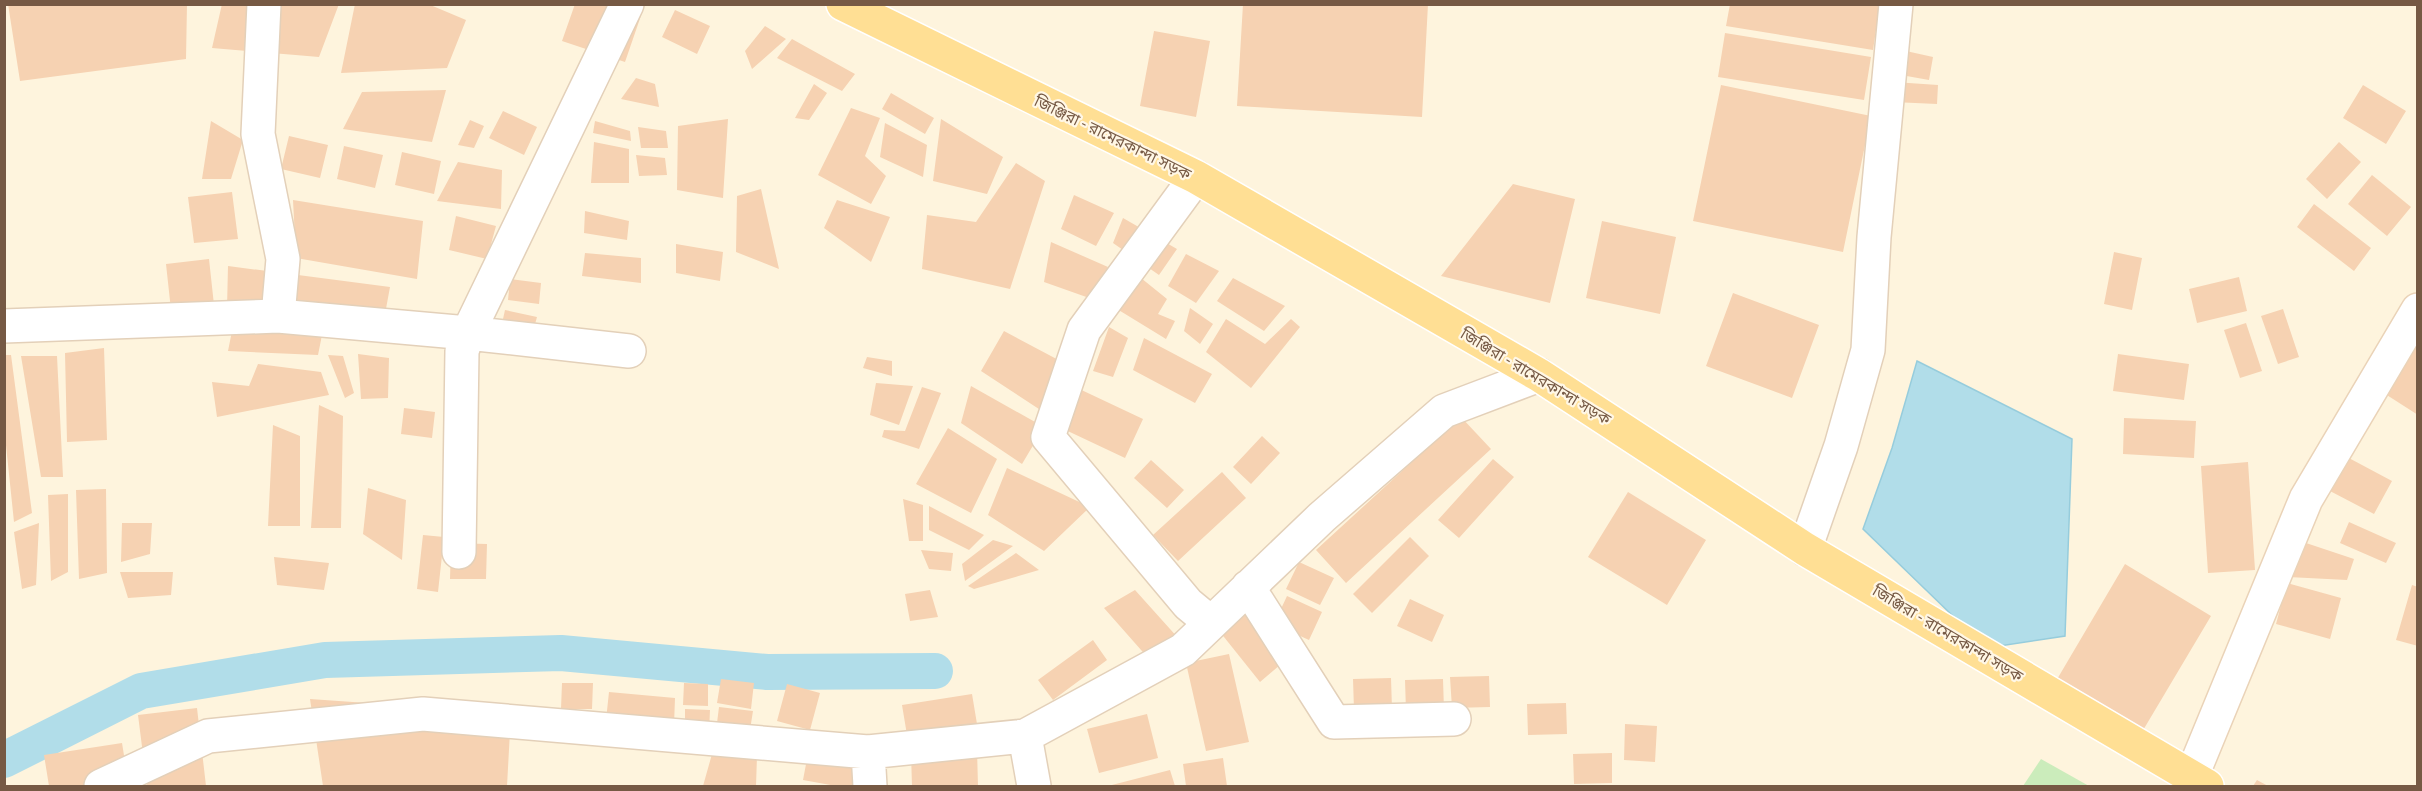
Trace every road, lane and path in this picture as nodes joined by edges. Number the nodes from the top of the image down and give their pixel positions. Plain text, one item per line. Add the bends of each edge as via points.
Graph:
1 (264, 4) edge
2 (627, 4) edge
3 (843, 4) edge
4 (1896, 4) edge
5 (1196, 177) junction
6 (2418, 310) edge
7 (278, 316) junction
8 (4, 326) edge
9 (468, 333) junction
10 (629, 351) dead end
11 (1539, 375) junction
12 (1805, 549) junction
13 (459, 552) dead end
14 (1248, 587) junction
15 (1211, 623) junction
16 (1454, 719) dead end
17 (1024, 736) junction
18 (868, 752) junction
19 (2199, 782) edge
20 (101, 786) edge
21 (870, 786) edge
22 (1034, 786) edge

1 - 7 street via 258,134 283,259
2 - 9 street
3 - 5 main road, জিঞ্জিরা - রামেরকান্দা সড়ক
4 - 12 street via 1874,237 1868,350
5 - 11 main road, জিঞ্জিরা - রামেরকান্দা সড়ক
5 - 15 street via 1084,330 1048,437 1188,604
6 - 19 street via 2306,499
7 - 8 street
7 - 9 street
9 - 10 street
9 - 13 street via 462,351
11 - 12 main road, জিঞ্জিরা - রামেরকান্দা সড়ক
11 - 14 street via 1444,411
12 - 19 main road, জিঞ্জিরা - রামেরকান্দা সড়ক
14 - 15 street
14 - 16 street via 1334,722
15 - 17 street via 1183,650
17 - 18 street
17 - 22 street
18 - 20 street via 423,714 208,736
18 - 21 street

